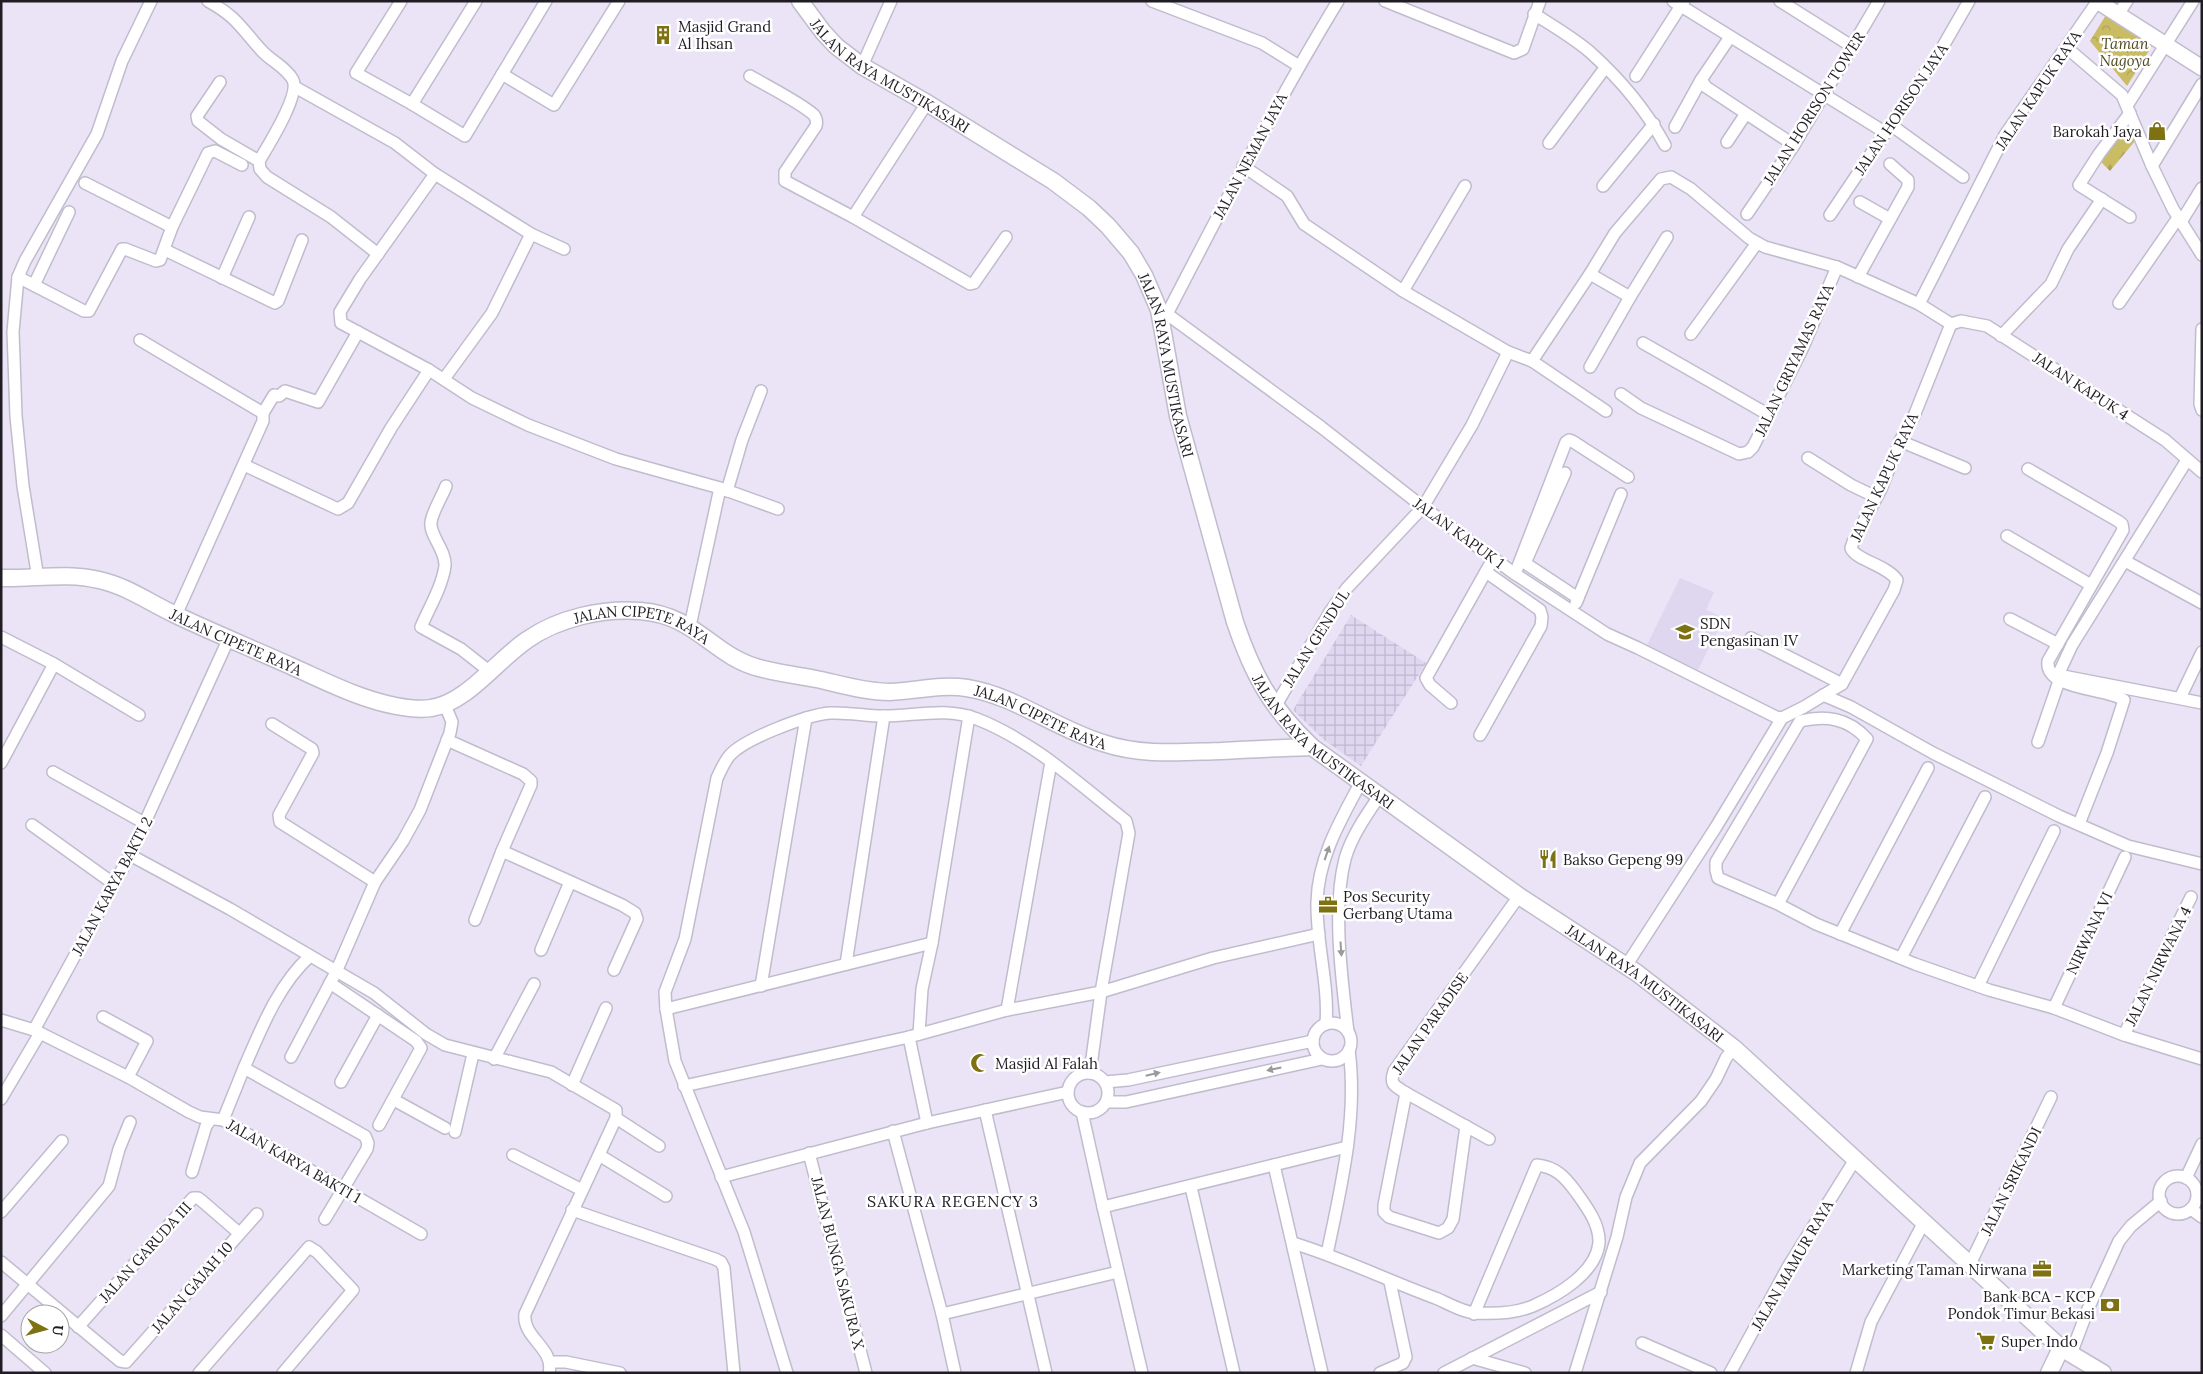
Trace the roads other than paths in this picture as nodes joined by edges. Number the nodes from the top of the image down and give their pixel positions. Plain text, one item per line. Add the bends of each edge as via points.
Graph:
1 (151, 1) edge
2 (208, 1) edge
3 (401, 1) edge
4 (476, 1) edge
5 (546, 1) edge
6 (619, 1) edge
7 (800, 1) edge
8 (891, 1) edge
9 (1152, 1) edge
10 (1338, 1) edge
11 (1385, 1) edge
12 (1540, 1) edge
13 (1780, 1) edge
14 (1879, 1) edge
15 (1969, 1) edge
16 (2097, 1) edge
17 (2127, 1) edge
18 (2194, 1) edge
19 (1679, 3) edge
20 (1534, 14) junction
21 (2118, 14) junction
22 (1730, 36) junction
23 (2164, 45) junction
24 (1853, 47) junction
25 (2067, 48) junction
26 (862, 66) junction
27 (1299, 66) junction
28 (1605, 68) junction
29 (2202, 68) edge
30 (502, 74) junction
31 (750, 76) dead end
32 (1636, 76) dead end
33 (1701, 80) junction
34 (220, 82) dead end
35 (2202, 84) edge
36 (294, 86) junction
37 (1823, 95) junction
38 (928, 103) junction
39 (412, 104) junction
40 (2129, 109) junction
41 (1745, 115) junction
42 (1654, 124) junction
43 (1675, 127) dead end
44 (1888, 129) junction
45 (1726, 142) dead end
46 (1549, 143) dead end
47 (1665, 145) dead end
48 (1794, 145) junction
49 (259, 161) junction
50 (1890, 164) dead end
51 (242, 165) dead end
52 (1243, 166) junction
53 (2152, 166) junction
54 (435, 174) junction
55 (1964, 177) dead end
56 (85, 183) dead end
57 (1465, 186) dead end
58 (1603, 186) dead end
59 (2202, 188) edge
60 (2102, 199) junction
61 (1860, 202) dead end
62 (69, 212) dead end
63 (1746, 214) dead end
64 (1830, 215) dead end
65 (249, 217) dead end
66 (2130, 217) dead end
67 (853, 218) junction
68 (1890, 219) junction
69 (2180, 220) junction
70 (172, 227) junction
71 (531, 234) junction
72 (1667, 237) dead end
73 (1006, 238) dead end
74 (302, 240) dead end
75 (1757, 242) junction
76 (564, 249) dead end
77 (165, 250) junction
78 (378, 254) junction
79 (2202, 255) edge
80 (1837, 267) junction
81 (1590, 274) junction
82 (18, 277) junction
83 (1858, 277) junction
84 (222, 278) junction
85 (34, 285) junction
86 (1403, 291) junction
87 (1630, 297) junction
88 (2119, 303) dead end
89 (1919, 304) junction
90 (1163, 312) junction
91 (1951, 324) junction
92 (358, 332) junction
93 (1691, 334) dead end
94 (2001, 336) junction
95 (2201, 337) edge
96 (140, 340) dead end
97 (1643, 344) dead end
98 (1508, 352) junction
99 (1532, 361) junction
100 (1590, 367) dead end
101 (428, 370) junction
102 (444, 379) junction
103 (761, 391) dead end
104 (1621, 394) dead end
105 (2201, 406) edge
106 (1606, 411) dead end
107 (263, 413) junction
108 (1769, 415) junction
109 (1900, 441) junction
110 (1808, 458) dead end
111 (2187, 460) junction
112 (244, 465) junction
113 (1965, 468) dead end
114 (2028, 469) dead end
115 (2202, 472) edge
116 (1565, 473) dead end
117 (1628, 477) dead end
118 (446, 486) dead end
119 (724, 489) junction
120 (1621, 494) dead end
121 (1876, 497) junction
122 (1423, 507) junction
123 (778, 509) dead end
124 (2007, 536) dead end
125 (1494, 558) junction
126 (2125, 561) junction
127 (1486, 572) junction
128 (1515, 574) junction
129 (1, 578) edge
130 (38, 578) junction
131 (2091, 585) junction
132 (1578, 598) junction
133 (2202, 603) edge
134 (1572, 611) junction
135 (176, 615) junction
136 (2010, 619) dead end
137 (690, 626) junction
138 (1, 637) edge
139 (229, 638) junction
140 (1751, 638) dead end
141 (2058, 644) junction
142 (2202, 652) edge
143 (54, 664) junction
144 (489, 671) junction
145 (2059, 681) junction
146 (1842, 684) junction
147 (1823, 695) junction
148 (2180, 698) junction
149 (2202, 702) edge
150 (1451, 703) dead end
151 (445, 705) junction
152 (1275, 707) junction
153 (138, 715) dead end
154 (884, 716) junction
155 (969, 716) junction
156 (806, 718) junction
157 (1782, 718) junction
158 (272, 724) dead end
159 (1480, 735) dead end
160 (447, 740) junction
161 (2038, 742) dead end
162 (1312, 747) junction
163 (1051, 762) junction
164 (1, 763) edge
165 (1928, 768) dead end
166 (53, 772) dead end
167 (1361, 782) junction
168 (1380, 795) junction
169 (1985, 797) dead end
170 (1345, 812) junction
171 (1363, 822) junction
172 (146, 824) junction
173 (2079, 824) junction
174 (32, 825) dead end
175 (2054, 831) dead end
176 (502, 852) junction
177 (130, 855) junction
178 (2125, 857) dead end
179 (2202, 864) edge
180 (375, 882) junction
181 (570, 882) junction
182 (114, 884) junction
183 (1340, 893) junction
184 (1318, 894) junction
185 (1519, 896) junction
186 (2191, 897) dead end
187 (1778, 904) junction
188 (475, 920) dead end
189 (1319, 934) junction
190 (1840, 934) junction
191 (932, 943) junction
192 (541, 950) dead end
193 (310, 956) junction
194 (1901, 958) junction
195 (846, 964) junction
196 (1626, 966) junction
197 (614, 970) dead end
198 (336, 972) junction
199 (330, 983) junction
200 (534, 984) dead end
201 (761, 986) junction
202 (1978, 986) junction
203 (1101, 992) junction
204 (606, 1008) dead end
205 (2054, 1008) junction
206 (666, 1009) junction
207 (1007, 1010) junction
208 (378, 1015) junction
209 (103, 1017) dead end
210 (1, 1020) edge
211 (1326, 1024) junction
212 (37, 1031) junction
213 (1348, 1032) junction
214 (914, 1035) junction
215 (2124, 1035) junction
216 (1313, 1041) junction
217 (1734, 1048) junction
218 (1349, 1050) junction
219 (472, 1054) junction
220 (291, 1057) dead end
221 (494, 1058) junction
222 (1322, 1059) junction
223 (2202, 1059) edge
224 (244, 1068) junction
225 (1090, 1073) junction
226 (128, 1077) junction
227 (341, 1082) dead end
228 (1105, 1082) junction
229 (572, 1085) junction
230 (684, 1086) junction
231 (1068, 1092) junction
232 (1406, 1093) junction
233 (2051, 1098) dead end
234 (1, 1099) edge
235 (394, 1100) junction
236 (1107, 1102) junction
237 (985, 1110) junction
238 (1082, 1112) junction
239 (616, 1118) junction
240 (211, 1119) junction
241 (223, 1120) junction
242 (130, 1122) dead end
243 (927, 1123) junction
244 (379, 1125) dead end
245 (1466, 1126) junction
246 (893, 1131) junction
247 (1489, 1139) dead end
248 (62, 1141) dead end
249 (2202, 1144) edge
250 (659, 1146) dead end
251 (1347, 1147) junction
252 (809, 1154) junction
253 (513, 1155) dead end
254 (598, 1155) junction
255 (1856, 1158) junction
256 (1274, 1165) junction
257 (192, 1172) dead end
258 (721, 1177) junction
259 (2186, 1178) junction
260 (1191, 1187) junction
261 (344, 1188) junction
262 (582, 1190) junction
263 (2199, 1190) edge
264 (666, 1196) dead end
265 (2161, 1201) junction
266 (1103, 1207) junction
267 (2191, 1209) junction
268 (572, 1210) junction
269 (1, 1212) edge
270 (257, 1214) dead end
271 (2202, 1217) edge
272 (325, 1219) dead end
273 (1924, 1222) junction
274 (239, 1233) junction
275 (421, 1234) dead end
276 (1293, 1243) junction
277 (1327, 1254) junction
278 (1, 1262) edge
279 (1970, 1264) junction
280 (1118, 1272) junction
281 (1390, 1282) junction
282 (28, 1285) junction
283 (1601, 1292) junction
284 (1027, 1294) junction
285 (942, 1314) junction
286 (1474, 1314) junction
287 (1, 1316) edge
288 (78, 1327) junction
289 (1, 1335) edge
290 (1642, 1343) dead end
291 (2066, 1351) junction
292 (1472, 1358) junction
293 (549, 1368) edge
294 (44, 1373) edge
295 (199, 1373) edge
296 (283, 1373) edge
297 (620, 1373) edge
298 (734, 1373) edge
299 (787, 1373) edge
300 (866, 1373) edge
301 (955, 1373) edge
302 (1046, 1373) edge
303 (1142, 1373) edge
304 (1234, 1373) edge
305 (1322, 1373) edge
306 (1380, 1373) edge
307 (1444, 1373) edge
308 (1525, 1373) edge
309 (1575, 1373) edge
310 (1711, 1373) edge
311 (1730, 1373) edge
312 (1856, 1373) edge
313 (2049, 1373) edge
314 (2103, 1373) edge

1 - 82 street via 122,61 97,134
2 - 36 street via 231,15 263,52 290,76
3 - 39 street via 356,73
4 - 39 street
5 - 30 street
6 - 30 street via 554,105
7 - 26 main road, JALAN RAYA MUSTIKASARI via 829,39
8 - 26 street
9 - 27 street via 1262,43
10 - 27 street, JALAN NEMAN JAYA
11 - 20 street via 1514,53 1523,49
12 - 20 street
13 - 24 street
14 - 24 street, JALAN HORISON TOWER
15 - 44 street, JALAN HORISON JAYA
16 - 21 street
16 - 25 street, JALAN KAPUK RAYA
17 - 21 street
18 - 23 street
19 - 22 street
19 - 32 street
20 - 28 street via 1585,49
21 - 23 street
22 - 33 street
22 - 37 street
23 - 29 street
23 - 40 street
24 - 37 street, JALAN HORISON TOWER
25 - 40 street via 2122,95
25 - 89 street, JALAN KAPUK RAYA via 2006,135
26 - 38 main road, JALAN RAYA MUSTIKASARI
27 - 52 street, JALAN NEMAN JAYA
28 - 42 street via 1628,89
28 - 46 street
30 - 39 street via 465,136
31 - 67 street via 817,120 785,172 785,181
33 - 41 street
33 - 43 street
34 - 49 street via 197,116 198,121
35 - 53 street
36 - 49 street via 292,100
36 - 54 street via 395,143
37 - 44 street
37 - 48 street, JALAN HORISON TOWER
38 - 67 street
38 - 90 main road, JALAN RAYA MUSTIKASARI via 1053,181 1089,208 1131,253
40 - 53 street
40 - 60 street via 2079,185
41 - 45 street
41 - 48 street
42 - 47 street
42 - 58 street
44 - 55 street
44 - 64 street, JALAN HORISON JAYA
48 - 63 street, JALAN HORISON TOWER
49 - 78 street via 260,169 268,177 330,217
50 - 68 street via 1909,183
51 - 70 street via 215,151 208,153
52 - 86 street via 1287,196 1304,224
52 - 90 street, JALAN NEMAN JAYA
53 - 69 street
54 - 71 street
54 - 78 street
56 - 70 street
57 - 86 street
59 - 69 street
60 - 66 street
60 - 94 street via 2068,250 2051,284
61 - 68 street
62 - 85 street
65 - 84 street
67 - 73 street via 970,284 974,283
68 - 83 street
69 - 79 street
69 - 88 street
70 - 77 street
71 - 76 street
71 - 102 street via 492,313
72 - 87 street
74 - 84 street via 276,302
75 - 80 street
75 - 81 street via 1671,177 1661,179 1621,226
75 - 93 street
77 - 84 street
77 - 85 street via 158,261 122,250 89,311
78 - 92 street via 340,312 341,323
80 - 83 street
80 - 108 street, JALAN GRIYAMAS RAYA via 1803,347
81 - 87 street
81 - 99 street
82 - 85 street
82 - 130 street via 13,332 16,416 25,507
83 - 89 street
86 - 98 street
87 - 100 street
89 - 91 street
90 - 122 street, JALAN KAPUK 1 via 1321,427
90 - 152 main road, JALAN RAYA MUSTIKASARI via 1178,416 1234,622 1258,682
91 - 94 street, JALAN KAPUK 4 via 1961,321 1987,326
91 - 109 street, JALAN KAPUK RAYA via 1914,416
92 - 101 street
92 - 107 street via 318,402 285,391 274,396
94 - 111 street, JALAN KAPUK 4 via 2165,440
95 - 105 street
96 - 107 street
97 - 108 street
98 - 99 street
98 - 122 street, JALAN GENDUL via 1472,425
99 - 106 street
101 - 102 street
101 - 112 street via 348,504 338,510
102 - 119 street via 472,398 528,425 608,456
103 - 119 street
104 - 108 street, JALAN GRIYAMAS RAYA via 1641,408 1739,454 1748,452
107 - 112 street via 263,421
109 - 113 street
109 - 121 street, JALAN KAPUK RAYA
110 - 121 street
111 - 115 street, JALAN KAPUK 4
111 - 126 street
112 - 135 street
114 - 131 street via 2122,524 2122,534
116 - 132 street via 1525,563
117 - 128 street via 1572,441 1566,442
118 - 144 street via 431,522 445,564 421,627 461,649
119 - 123 street
119 - 137 street
120 - 132 street
121 - 146 street, JALAN KAPUK RAYA via 1851,548 1857,556 1891,572 1897,580
122 - 125 street, JALAN KAPUK 1
122 - 152 street, JALAN GENDUL via 1347,588
124 - 131 street
125 - 127 street
125 - 128 street, JALAN KAPUK 1
126 - 133 street
126 - 148 street via 2072,645 2058,675
127 - 150 street via 1426,678 1430,686
127 - 159 street via 1540,610 1542,617 1541,626
128 - 134 street, JALAN KAPUK 1
129 - 130 main road, JALAN CIPETE RAYA
130 - 135 main road, JALAN CIPETE RAYA via 98,579
131 - 141 street
132 - 134 street
134 - 157 street, JALAN KAPUK 1 via 1608,634
135 - 139 main road, JALAN CIPETE RAYA
136 - 141 street
137 - 144 main road, JALAN CIPETE RAYA via 673,617 641,611 598,613 560,623 536,634
137 - 162 main road, JALAN CIPETE RAYA via 730,654 761,668 867,690 889,692 950,686 983,692 1024,707 1079,734 1121,748 1167,753
138 - 143 street
139 - 151 main road, JALAN CIPETE RAYA via 348,691 383,703 427,709
139 - 172 street, JALAN KARYA BAKTI 2
140 - 146 street
141 - 145 street via 2048,666 2050,673
142 - 148 street
143 - 153 street
143 - 164 street
144 - 151 main road, JALAN CIPETE RAYA
145 - 161 street
145 - 173 street via 2124,700 2110,746
146 - 147 street
147 - 157 street
147 - 173 street via 1991,783
148 - 149 street
151 - 160 street via 452,722
152 - 162 main road, JALAN RAYA MUSTIKASARI
154 - 155 street via 932,712
154 - 156 street via 832,713
154 - 195 street
155 - 163 street via 1012,735
155 - 191 street
156 - 201 street
156 - 206 street via 737,749 717,778 685,939 665,992
157 - 196 street
158 - 180 street via 312,749 313,753 279,815 280,822
160 - 176 street via 523,774 531,781
160 - 180 street via 420,810
162 - 167 main road, JALAN RAYA MUSTIKASARI
163 - 203 street via 1126,821 1129,827
163 - 207 street
165 - 190 street
166 - 172 street
167 - 168 main road, JALAN RAYA MUSTIKASARI
167 - 170 street
168 - 171 street
168 - 185 main road, JALAN RAYA MUSTIKASARI
169 - 194 street
170 - 171 street
184 -> 170 street via 1327,851
171 - 183 street via 1345,858
172 - 177 street, JALAN KARYA BAKTI 2
173 - 179 street via 2128,846
174 - 182 street
175 - 202 street
176 - 181 street
176 - 188 street
177 - 182 street, JALAN KARYA BAKTI 2
177 - 193 street
178 - 205 street, NIRWANA VI
180 - 198 street
181 - 192 street
181 - 197 street via 636,914 637,919
182 - 212 street, JALAN KARYA BAKTI 2
183 - 184 street
183 -> 213 street
184 - 189 street
185 - 196 main road, JALAN RAYA MUSTIKASARI
185 - 232 street, JALAN PARADISE via 1394,1071 1393,1085
186 - 215 street, JALAN NIRWANA 4
187 - 187 street via 1867,739 1859,730 1838,719 1800,721 1716,862 1718,878
187 - 190 street
189 - 203 street via 1214,958
189 - 211 street
190 - 194 street
191 - 195 street
191 - 214 street
193 - 198 street
193 - 224 street via 285,986
194 - 202 street
195 - 201 street
196 - 217 main road, JALAN RAYA MUSTIKASARI
198 - 199 street
198 - 219 street via 374,993 435,1040
199 - 208 street
199 - 220 street
200 - 221 street
201 - 206 street
202 - 205 street
203 - 207 street
203 - 225 street
204 - 229 street
205 - 215 street
206 - 230 street via 675,1061
207 - 214 street
208 - 227 street
208 - 235 street via 416,1041 421,1048
209 - 226 street via 148,1041
210 - 212 street, JALAN KARYA BAKTI 1
211 - 213 street via 1336,1024
211 - 216 street via 1316,1030
212 - 226 street, JALAN KARYA BAKTI 1
212 - 234 street, JALAN KARYA BAKTI 2
213 - 218 street via 1351,1040
214 - 230 street
214 - 243 street
215 - 223 street
216 - 222 street via 1315,1052
228 -> 216 street
217 - 255 main road, JALAN RAYA MUSTIKASARI
217 - 283 street via 1701,1101 1640,1163 1626,1197
218 - 222 street via 1341,1059
218 - 251 street
219 - 221 street
219 - 235 street via 450,1130
221 - 229 street via 550,1072
222 -> 236 street via 1126,1102
224 - 241 street
224 - 261 street via 366,1136 367,1149
225 - 228 street
225 - 231 street via 1075,1078
226 - 240 street, JALAN KARYA BAKTI 1 via 189,1112
228 - 236 street via 1109,1095
229 - 239 street via 614,1109
230 - 258 street
231 - 237 street
231 - 238 street via 1073,1107
232 - 245 street, JALAN PARADISE
232 - 245 street via 1384,1205 1384,1212 1389,1217 1440,1233 1448,1228 1453,1219
233 - 279 street, JALAN SRIKANDI
235 - 244 street
236 - 238 street via 1095,1113
237 - 243 street
237 - 284 street
238 - 266 street
239 - 250 street
239 - 254 street
240 - 241 street, JALAN KARYA BAKTI 1
240 - 257 street
241 - 261 street, JALAN KARYA BAKTI 1
242 - 282 street via 109,1186
243 - 246 street
245 - 247 street, JALAN PARADISE
246 - 252 street
246 - 285 street
248 - 269 street
249 - 259 street
251 - 256 street
251 - 277 street
252 - 258 street
252 - 300 street, JALAN BUNGA SAKURA X
253 - 262 street
254 - 262 street
254 - 264 street
255 - 273 main road, JALAN RAYA MUSTIKASARI
255 - 311 street, JALAN MAMUR RAYA via 1788,1267
256 - 260 street
256 - 276 street
258 - 299 street via 744,1232
259 - 263 street
259 - 265 street via 2176,1176 2164,1183
260 - 266 street
260 - 304 street
261 - 272 street
261 - 275 street, JALAN KARYA BAKTI 1
262 - 268 street
263 - 267 street
265 - 267 street via 2174,1213
265 - 291 street via 2131,1226 2119,1242
266 - 280 street
267 - 271 street
268 - 293 street via 525,1314 526,1329 543,1349
268 - 298 street via 721,1262
270 - 274 street, JALAN GAJAH 10
273 - 279 main road, JALAN RAYA MUSTIKASARI
273 - 312 street via 1871,1322
274 - 288 street, JALAN GAJAH 10 via 127,1361 120,1361
274 - 288 street, JALAN GARUDA III via 200,1199 193,1198
276 - 277 street
276 - 305 street
277 - 281 street
278 - 282 street
279 - 291 main road, JALAN RAYA MUSTIKASARI
280 - 284 street
280 - 303 street
281 - 286 street
281 - 306 street via 1406,1357 1403,1363
282 - 287 street
282 - 288 street
283 - 292 street
283 - 309 street
284 - 285 street
284 - 302 street
285 - 301 street
286 - 286 street via 1538,1165 1557,1170 1590,1211 1599,1243 1592,1262 1582,1277 1532,1306 1508,1312
289 - 294 street
290 - 310 street
291 - 313 main road
291 - 314 main road, JALAN RAYA MUSTIKASARI
292 - 307 street
292 - 308 street
293 - 297 street via 566,1362
295 - 296 street via 307,1248 317,1252 352,1288

